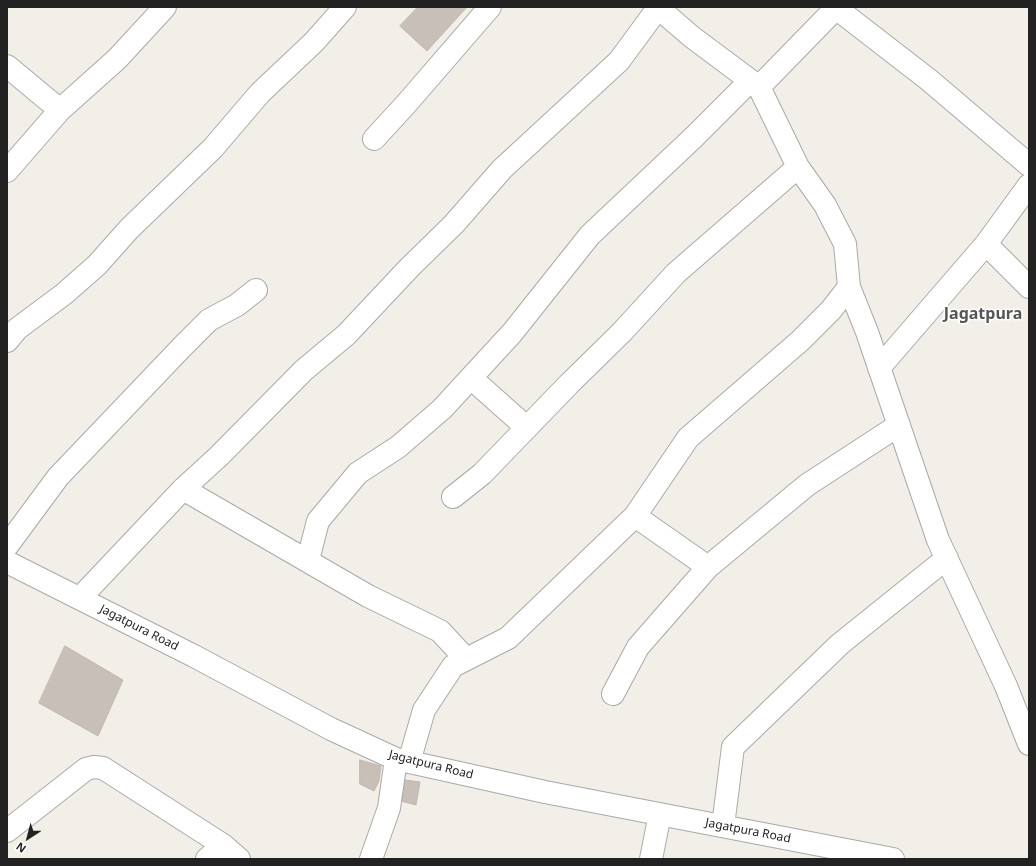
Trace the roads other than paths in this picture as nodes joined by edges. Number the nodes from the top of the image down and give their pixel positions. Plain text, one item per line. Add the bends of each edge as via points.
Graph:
1 (165, 7) edge
2 (345, 7) edge
3 (490, 7) edge
4 (658, 7) edge
5 (837, 8) edge
6 (7, 66) edge
7 (754, 84) junction
8 (60, 110) junction
9 (374, 139) dead end
10 (1029, 164) edge
11 (798, 167) junction
12 (7, 170) edge
13 (1029, 185) edge
14 (986, 244) junction
15 (850, 287) junction
16 (1029, 287) edge
17 (256, 290) dead end
18 (7, 341) edge
19 (879, 368) junction
20 (471, 378) junction
21 (899, 425) junction
22 (526, 427) junction
23 (183, 489) junction
24 (453, 497) dead end
25 (635, 516) junction
26 (7, 546) edge
27 (947, 558) junction
28 (308, 560) junction
29 (7, 562) edge
30 (708, 567) junction
31 (80, 598) junction
32 (466, 659) junction
33 (613, 694) dead end
34 (1029, 744) edge
35 (403, 760) junction
36 (660, 814) junction
37 (723, 826) junction
38 (7, 831) edge
39 (231, 852) edge
40 (207, 859) edge
41 (371, 859) edge
42 (651, 859) edge
43 (893, 859) edge

1 - 8 street via 117,59
2 - 18 street via 314,42 260,93 214,148 129,229 97,265 64,294 17,329
3 - 9 street
4 - 7 street via 692,37
4 - 23 street via 620,61 502,169 454,224 346,335 304,370
5 - 7 street
5 - 10 street via 929,80
6 - 8 street
7 - 11 street
7 - 20 street via 590,235 512,333
8 - 12 street
11 - 15 street via 825,205 845,244
11 - 22 street via 676,272 622,332
13 - 14 street
14 - 16 street
14 - 19 street
15 - 19 street
15 - 25 street via 800,341 688,438
17 - 26 street via 237,305 209,320 58,477
19 - 21 street
20 - 22 street
20 - 28 street via 442,409 398,447 358,473 318,521
21 - 27 street via 938,540
21 - 30 street via 808,485
22 - 24 street via 482,474
23 - 28 street
23 - 31 street
25 - 30 street
25 - 32 street via 508,638
27 - 34 street via 1006,686
27 - 37 street via 840,644 733,747
28 - 32 street via 368,596 440,631
29 - 31 street, Jagatpura Road
30 - 33 street via 638,647
31 - 35 street, Jagatpura Road via 331,729
32 - 35 street via 453,666 424,710
35 - 36 street, Jagatpura Road via 545,792
35 - 41 street
36 - 37 street, Jagatpura Road
36 - 42 street
37 - 43 street, Jagatpura Road
38 - 39 street via 86,769 94,767 103,768
39 - 40 street

